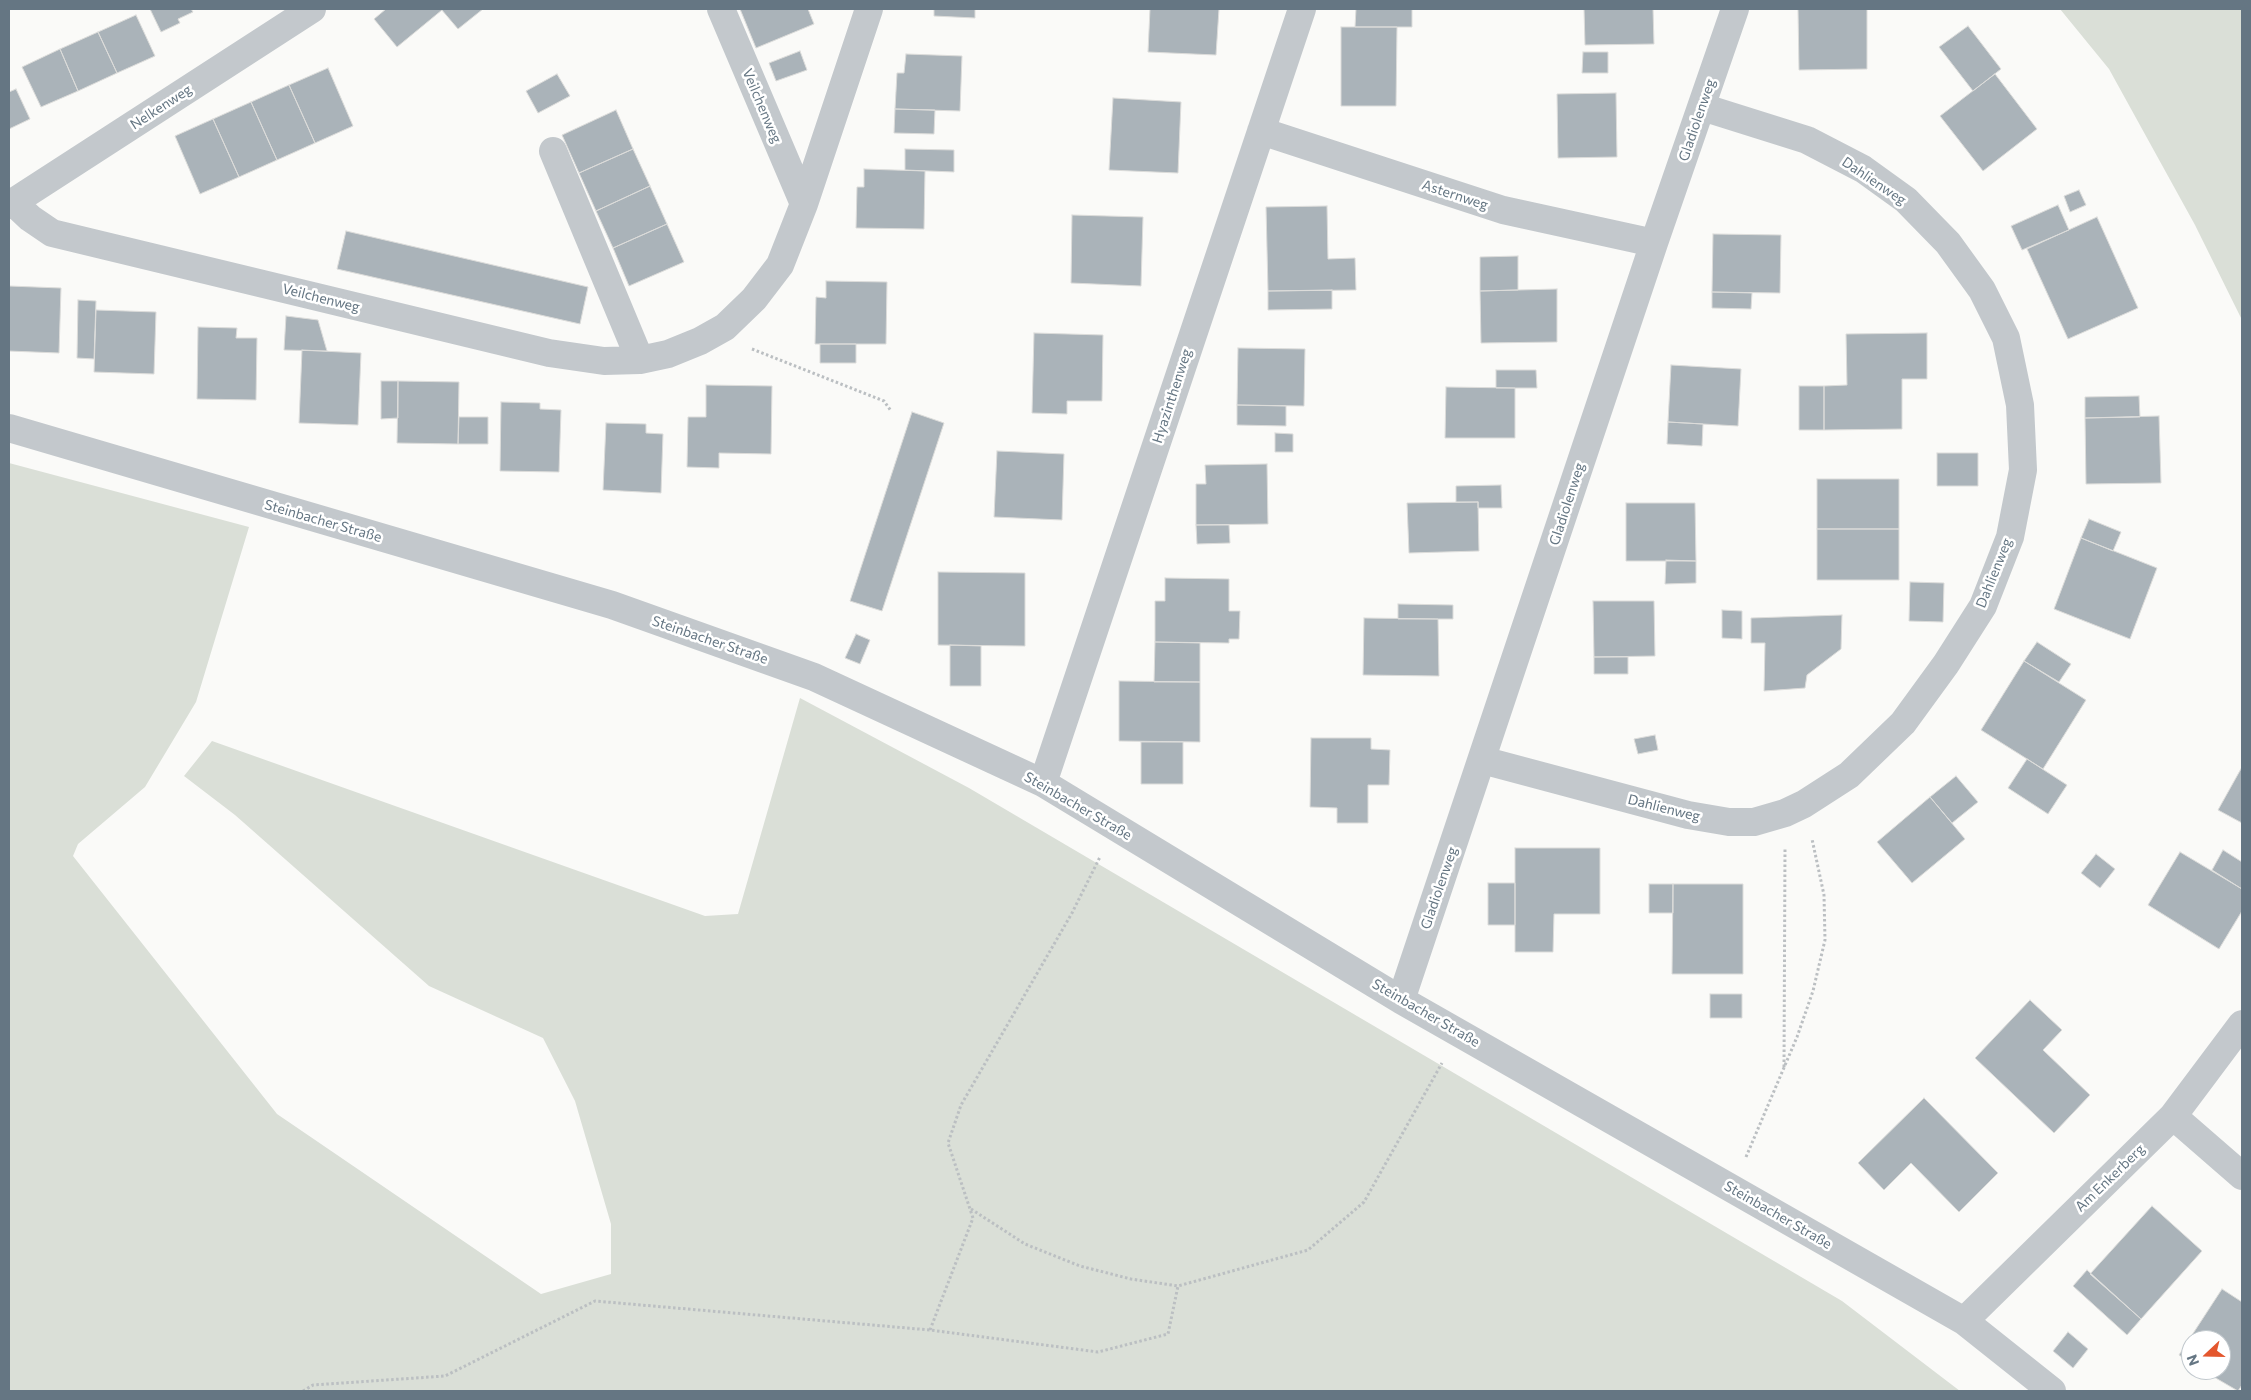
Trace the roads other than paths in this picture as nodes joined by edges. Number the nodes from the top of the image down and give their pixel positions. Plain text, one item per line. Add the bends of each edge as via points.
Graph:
1 (312, 9) edge
2 (721, 9) edge
3 (869, 9) edge
4 (1302, 9) edge
5 (1735, 9) edge
6 (1702, 108) junction
7 (1261, 131) junction
8 (553, 151) dead end
9 (11, 203) edge
10 (804, 204) junction
11 (1654, 243) junction
12 (640, 360) junction
13 (9, 428) edge
14 (1482, 760) junction
15 (1043, 783) junction
16 (1401, 1000) junction
17 (2242, 1024) edge
18 (2173, 1116) junction
19 (2242, 1176) edge
20 (1964, 1321) junction
21 (2052, 1391) edge

1 - 9 street, Nelkenweg
2 - 10 street, Veilchenweg
3 - 10 street, Veilchenweg
4 - 7 street, Hyazinthenweg
5 - 6 street, Gladiolenweg
6 - 11 street, Gladiolenweg
6 - 14 street, Dahlienweg via 1807,140 1863,169 1906,200 1948,243 1982,290 2006,338 2020,405 2022,470 2010,538 1983,606 1903,723 1849,775 1795,809 1754,822 1729,822
7 - 11 street, Asternweg via 1503,210
7 - 15 street, Hyazinthenweg
8 - 12 street
9 - 12 street, Veilchenweg via 52,233 549,353 604,361
10 - 12 street, Veilchenweg via 780,265 731,322 700,341 668,354
11 - 14 street, Gladiolenweg
13 - 15 street, Steinbacher Straße via 621,609 814,676
14 - 16 street, Gladiolenweg
15 - 16 street, Steinbacher Straße
16 - 20 street, Steinbacher Straße
17 - 18 street, Am Enkerberg
18 - 19 street
18 - 20 street, Am Enkerberg
20 - 21 street, Steinbacher Straße

